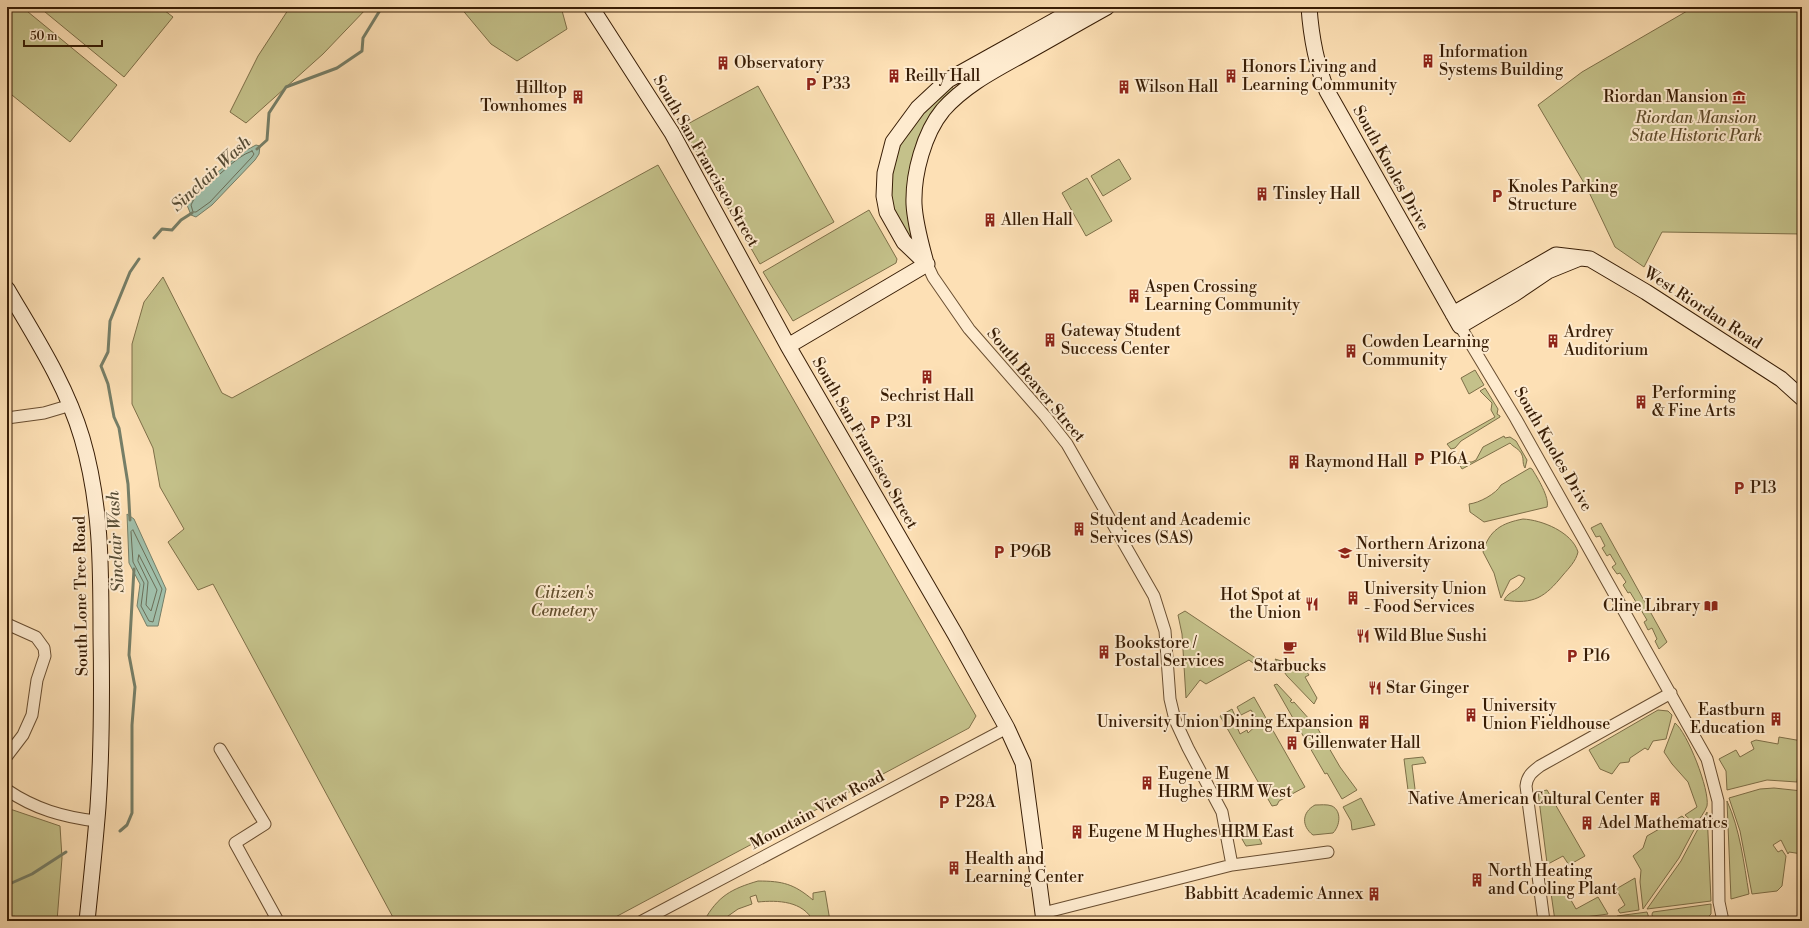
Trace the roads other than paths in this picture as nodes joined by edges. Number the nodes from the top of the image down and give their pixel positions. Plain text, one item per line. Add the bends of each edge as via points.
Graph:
1 (591, 7) edge
2 (1079, 7) edge
3 (1107, 7) edge
4 (1309, 7) edge
5 (927, 264) junction
6 (7, 288) edge
7 (1456, 320) junction
8 (788, 346) junction
9 (1802, 398) edge
10 (71, 405) junction
11 (7, 418) edge
12 (7, 624) edge
13 (1671, 694) junction
14 (1007, 728) junction
15 (220, 749) dead end
16 (7, 756) edge
17 (7, 790) edge
18 (96, 821) junction
19 (1328, 852) dead end
20 (1232, 865) junction
21 (658, 916) edge
22 (1044, 917) edge
23 (87, 921) edge
24 (278, 921) edge
25 (642, 921) edge
26 (1544, 921) edge
27 (1723, 921) edge

1 - 8 street, South San Francisco Street via 672,133
2 - 5 street via 948,80 918,108 893,142 885,173 884,196 887,212 904,242
3 - 5 street via 992,72 963,91 943,110 930,132 916,177 914,204
4 - 7 street, South Knoles Drive via 1311,35 1321,75 1328,91
5 - 8 street
5 - 20 street, South Beaver Street via 933,277 969,329 1067,444 1154,596 1166,630 1173,712 1188,748 1222,812
6 - 10 street, South Lone Tree Road via 61,382
7 - 9 street, West Riordan Road via 1514,294 1548,271 1580,258 1598,263 1646,292 1781,379
7 - 13 street, South Knoles Drive via 1516,419
8 - 14 street, South San Francisco Street
10 - 11 street via 44,413
10 - 18 street, South Lone Tree Road via 92,476 100,536 102,718
12 - 16 street via 36,637 44,648 45,656 37,680 32,715 23,735
13 - 26 street via 1532,772 1527,780
13 - 27 street, South Knoles Drive via 1707,759 1718,801 1719,902
14 - 21 street, Mountain View Road
14 - 22 street, South San Francisco Street via 1023,763
15 - 24 street via 265,824 235,843
17 - 18 street via 30,805 51,813
18 - 23 street, South Lone Tree Road
19 - 20 street
20 - 22 street
21 - 25 street, Mountain View Road

